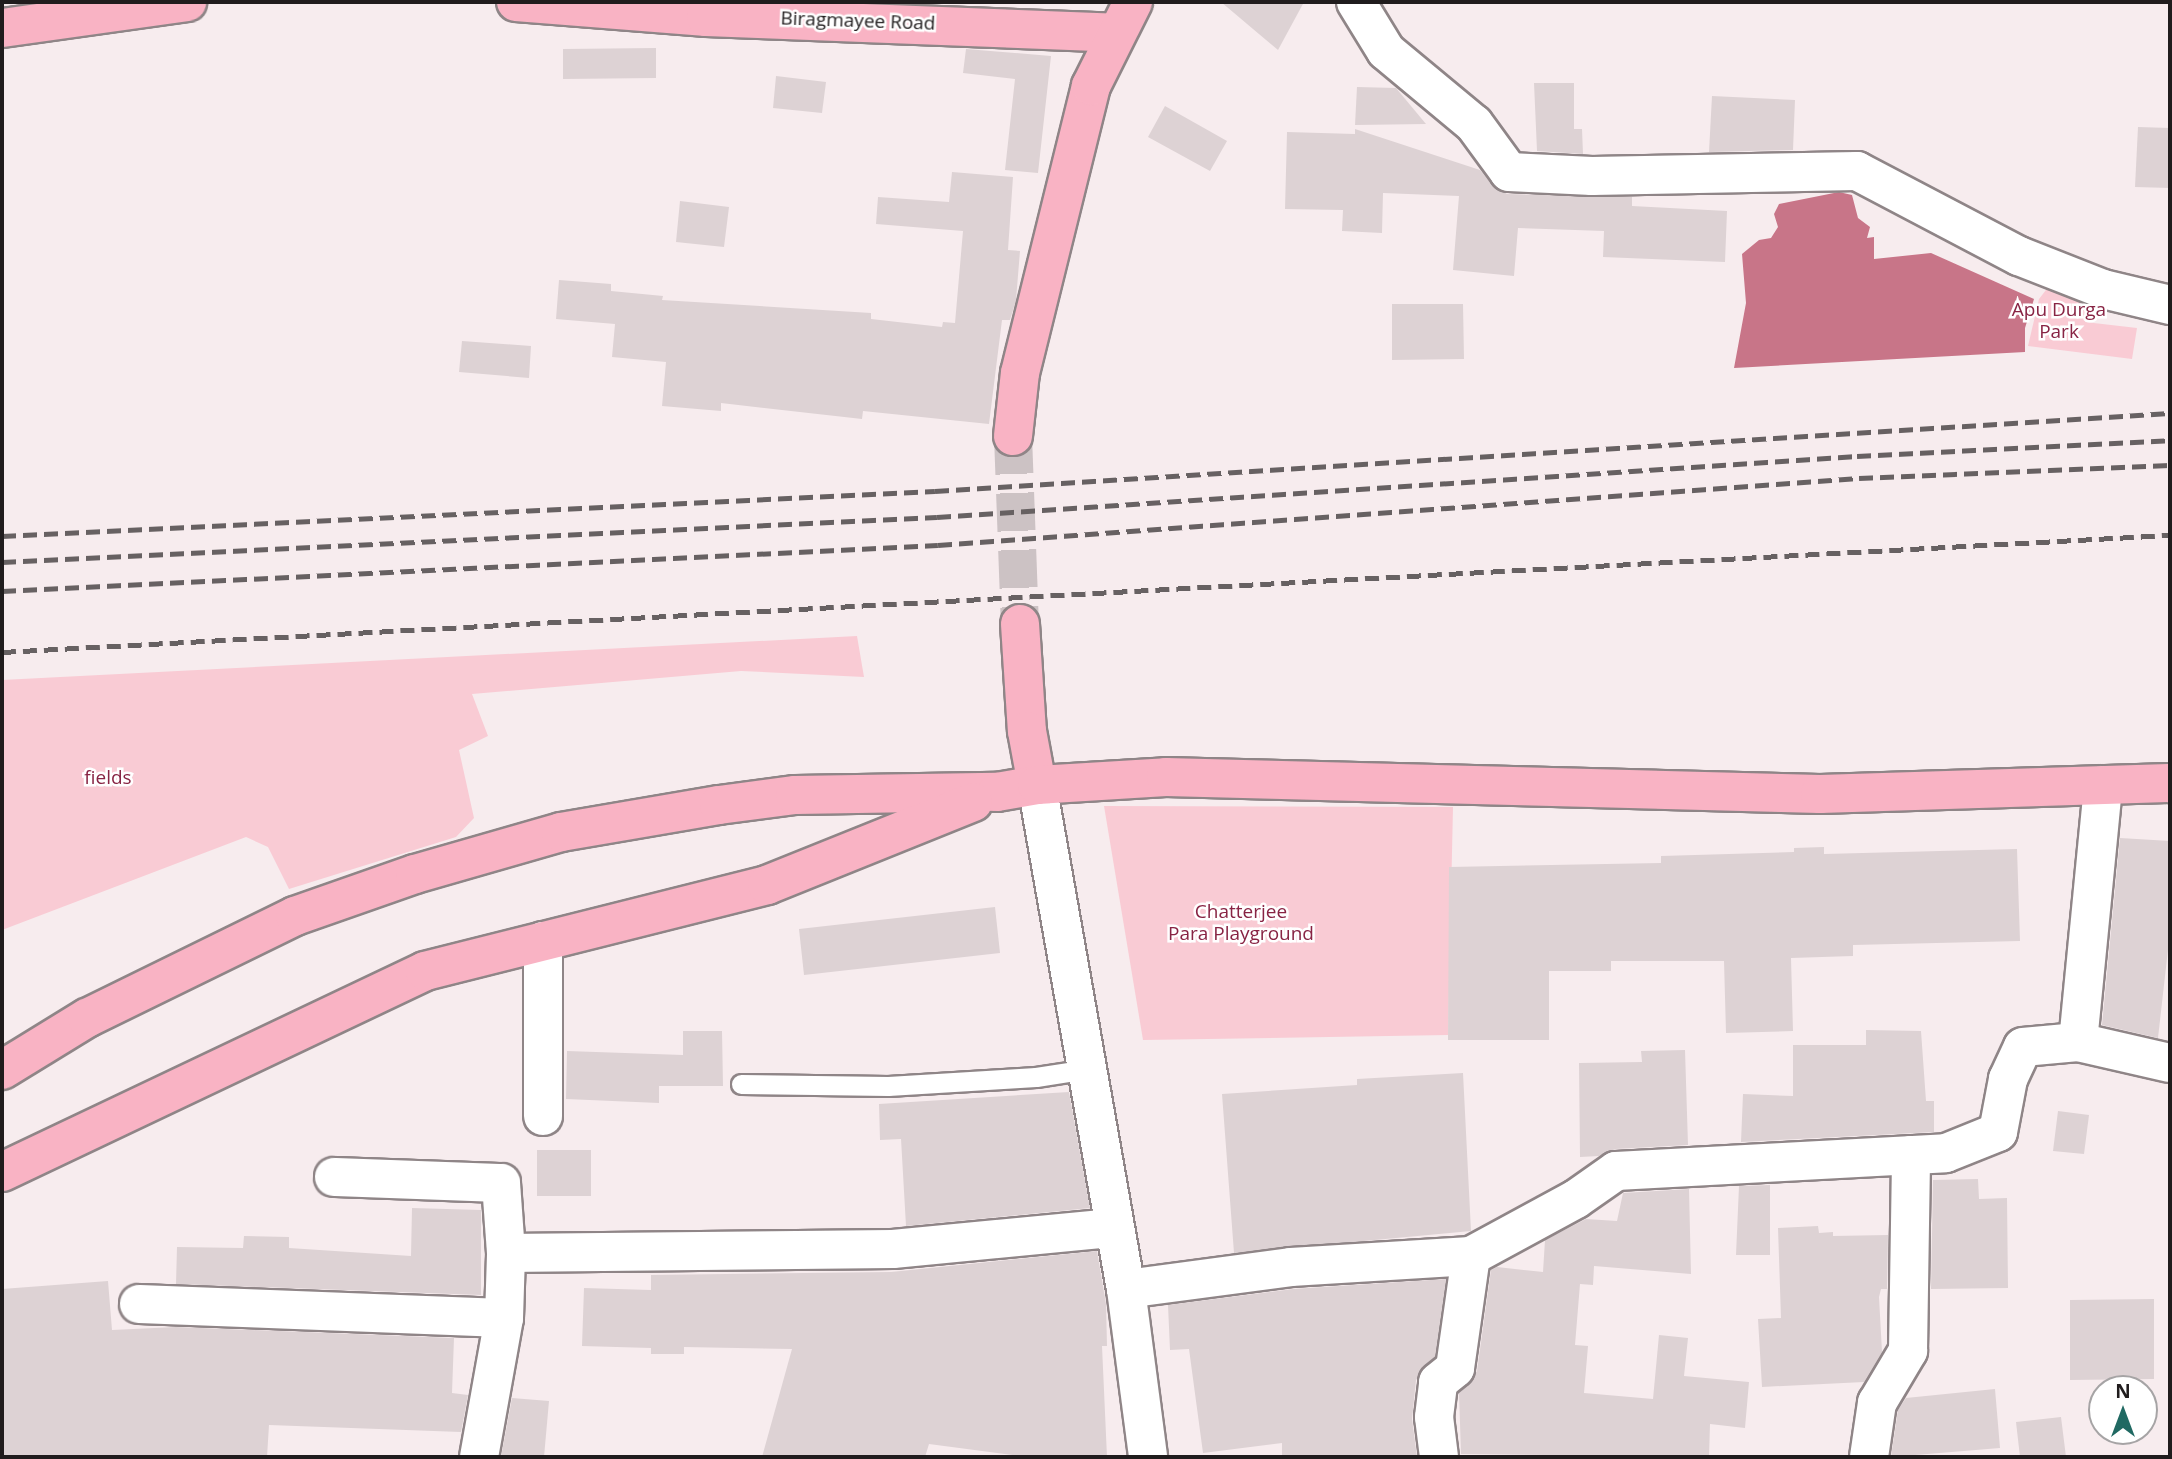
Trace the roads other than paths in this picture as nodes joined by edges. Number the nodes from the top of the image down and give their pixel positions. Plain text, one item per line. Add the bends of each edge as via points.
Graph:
1 (187, 2) edge
2 (516, 2) edge
3 (1356, 2) edge
4 (615, 5) edge
5 (748, 10) edge
6 (1124, 17) edge
7 (2, 28) edge
8 (2170, 305) edge
9 (1013, 436) tunnel mouth
10 (1020, 624) tunnel mouth
11 (2170, 783) edge
12 (1037, 785) junction
13 (2103, 785) junction
14 (998, 792) junction
15 (543, 941) junction
16 (2078, 1042) junction
17 (2170, 1063) edge
18 (1088, 1069) junction
19 (2, 1070) edge
20 (741, 1084) dead end
21 (543, 1116) dead end
22 (1911, 1155) junction
23 (2, 1172) edge
24 (334, 1177) dead end
25 (1113, 1228) junction
26 (506, 1253) junction
27 (1471, 1256) junction
28 (1126, 1289) junction
29 (139, 1304) dead end
30 (504, 1318) junction
31 (478, 1457) edge
32 (1148, 1457) edge
33 (1439, 1457) edge
34 (1869, 1457) edge

1 - 7 main road
2 - 4 main road, Biragmayee Road
3 - 8 street via 1386,51 1474,124 1509,172 1592,176 1857,171 2019,256 2103,289
4 - 5 main road, Biragmayee Road
5 - 6 main road, Biragmayee Road
6 - 9 main road via 1091,86 1020,373
10 - 12 main road via 1027,731
11 - 13 main road
12 - 13 main road via 1166,777 1820,794
12 - 14 main road
12 - 18 street
13 - 16 street
14 - 15 main road via 767,885
14 - 19 main road via 795,795 561,832 415,874 295,916 87,1018
15 - 21 street
15 - 23 main road via 425,971
16 - 17 street
16 - 22 street via 2022,1047 2008,1079 1998,1132 1946,1153
18 - 20 lane via 888,1086
18 - 25 street
22 - 27 street via 1616,1171 1576,1199
22 - 34 street via 1908,1351 1877,1403
24 - 26 street via 501,1183
25 - 26 street via 893,1249
25 - 28 street
26 - 30 street
27 - 28 street via 1291,1267
27 - 33 street via 1455,1368 1438,1382 1434,1417
28 - 32 street
29 - 30 street
30 - 31 street

